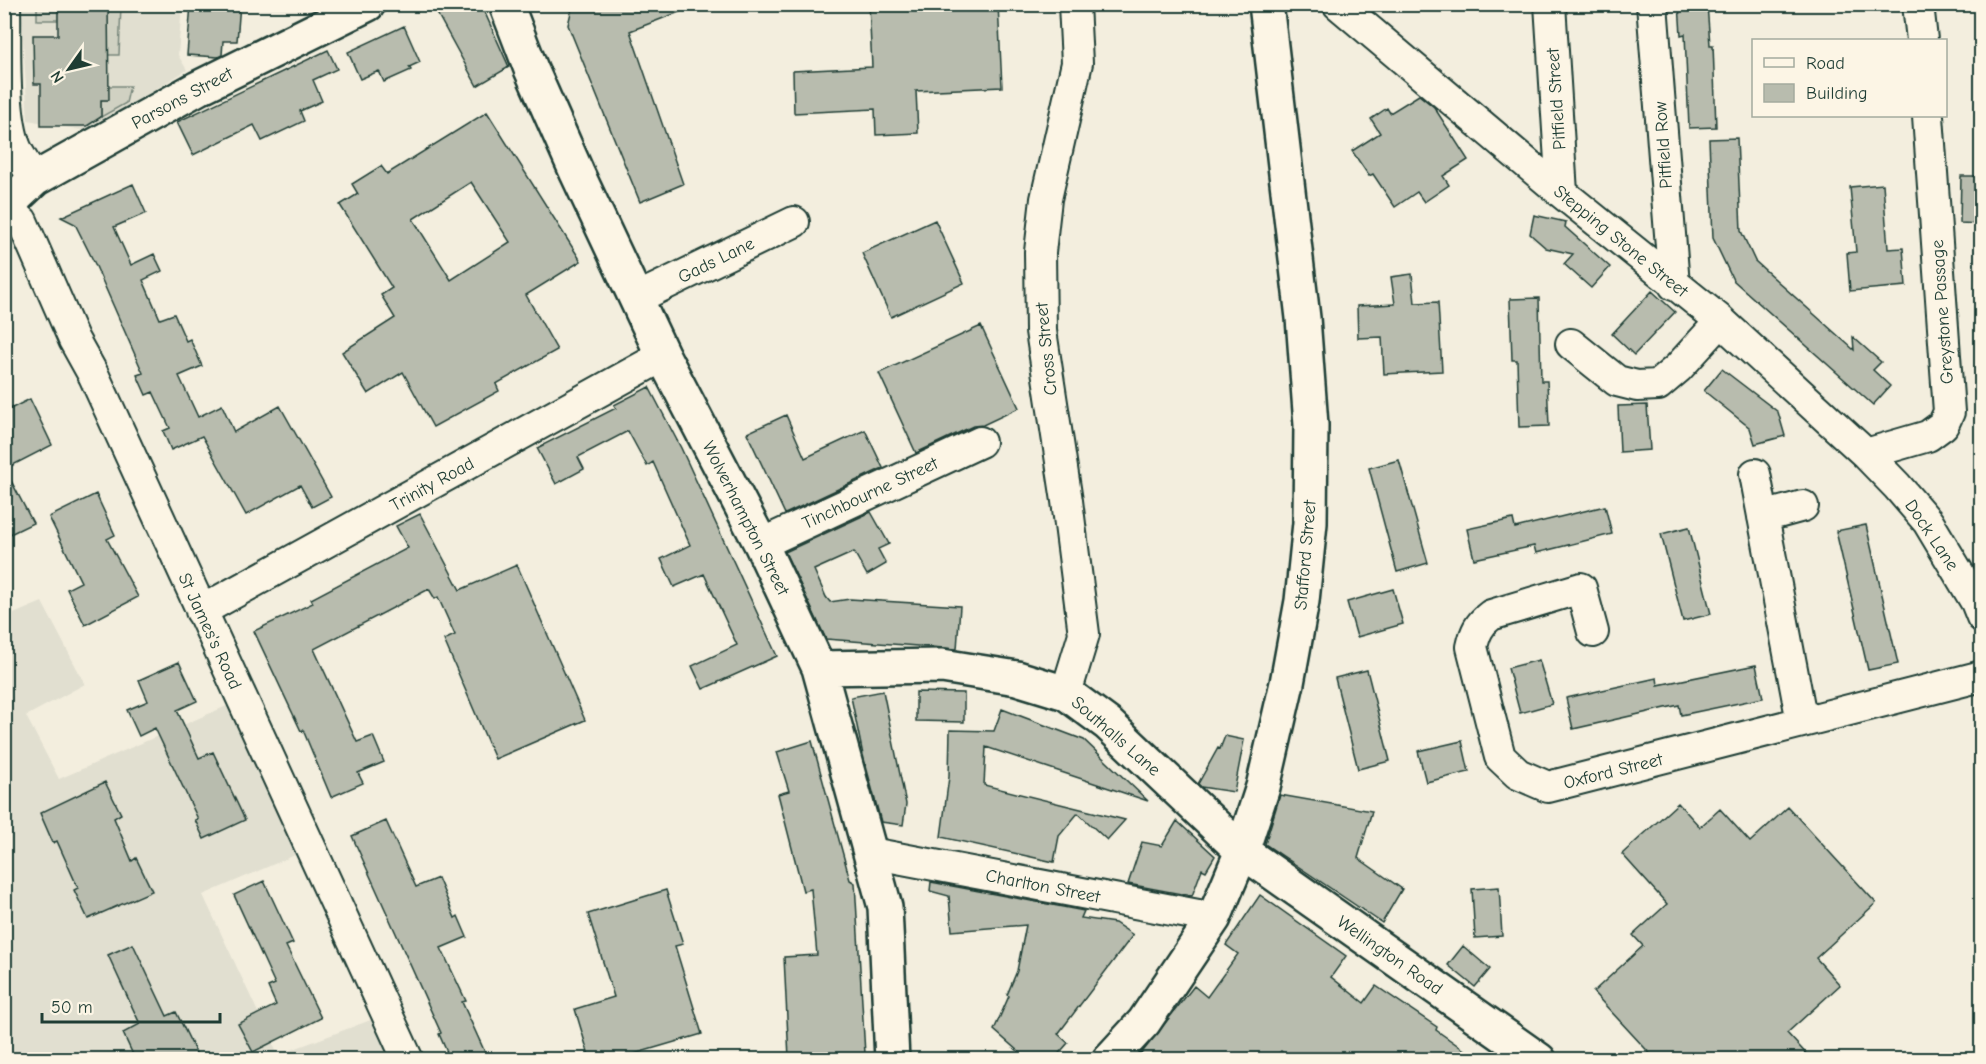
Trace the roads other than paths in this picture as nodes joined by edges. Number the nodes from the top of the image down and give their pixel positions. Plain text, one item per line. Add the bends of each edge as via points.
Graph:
1 (5, 4) edge
2 (368, 4) edge
3 (506, 4) edge
4 (1074, 4) edge
5 (1266, 4) edge
6 (1338, 4) edge
7 (1550, 4) edge
8 (1652, 4) edge
9 (1918, 4) edge
10 (1923, 39) edge
11 (1928, 117) edge
12 (35, 179) junction
13 (1562, 193) junction
14 (5, 208) edge
15 (794, 222) dead end
16 (1674, 285) junction
17 (637, 298) junction
18 (1721, 321) junction
19 (1571, 344) dead end
20 (663, 356) junction
21 (980, 442) dead end
22 (1866, 454) junction
23 (1755, 474) dead end
24 (1898, 486) joint
25 (1803, 506) dead end
26 (1763, 517) junction
27 (760, 544) junction
28 (1980, 606) edge
29 (201, 611) junction
30 (1593, 632) dead end
31 (819, 668) junction
32 (1982, 676) edge
33 (1066, 693) junction
34 (1802, 722) junction
35 (1242, 851) junction
36 (871, 853) junction
37 (1214, 918) junction
38 (408, 1059) edge
39 (892, 1059) edge
40 (1109, 1059) edge
41 (1539, 1059) edge

1 - 12 street via 11,129 16,147
2 - 12 main road, Parsons Street via 204,84
3 - 17 main road, Wolverhampton Street via 531,69
4 - 33 street, Cross Street via 1077,63 1046,199 1040,252 1041,331 1084,634
5 - 35 main road, Stafford Street via 1303,318 1311,425 1310,523 1302,601 1287,683 1263,787
6 - 13 street, Stepping Stone Street
7 - 13 street, Pitfield Street
8 - 16 street, Pitfield Row
9 - 10 street
11 - 22 street, Greystone Passage via 1949,412 1943,425 1928,436
12 - 14 main road, Parsons Street
13 - 16 street, Stepping Stone Street
14 - 29 street, St James's Road via 22,220
15 - 17 street, Gads Lane
16 - 18 street, Stepping Stone Street
17 - 20 main road, Wolverhampton Street
18 - 19 street via 1658,385 1637,386 1617,381
18 - 22 street, Stepping Stone Street
20 - 27 main road, Wolverhampton Street
20 - 29 street, Trinity Road
21 - 27 street, Tinchbourne Street
22 - 24 street, Stepping Stone Street
23 - 26 street
24 - 28 street, Dock Lane via 1928,522
25 - 26 street
26 - 34 street
27 - 31 main road, Wolverhampton Street
29 - 38 street, St James's Road
30 - 34 street, Oxford Street via 1581,588 1491,615 1474,635 1472,647 1500,757 1518,774 1548,787
31 - 33 main road, Southalls Lane via 942,666 1017,678
31 - 36 main road, Wolverhampton Street
32 - 34 street, Oxford Street
33 - 35 main road, Southalls Lane via 1108,724
35 - 37 main road, Stafford Street
35 - 41 main road, Wellington Road
36 - 37 street, Charlton Street
36 - 39 main road, Wolverhampton Street via 885,907
37 - 40 main road, Stafford Street via 1144,1022

